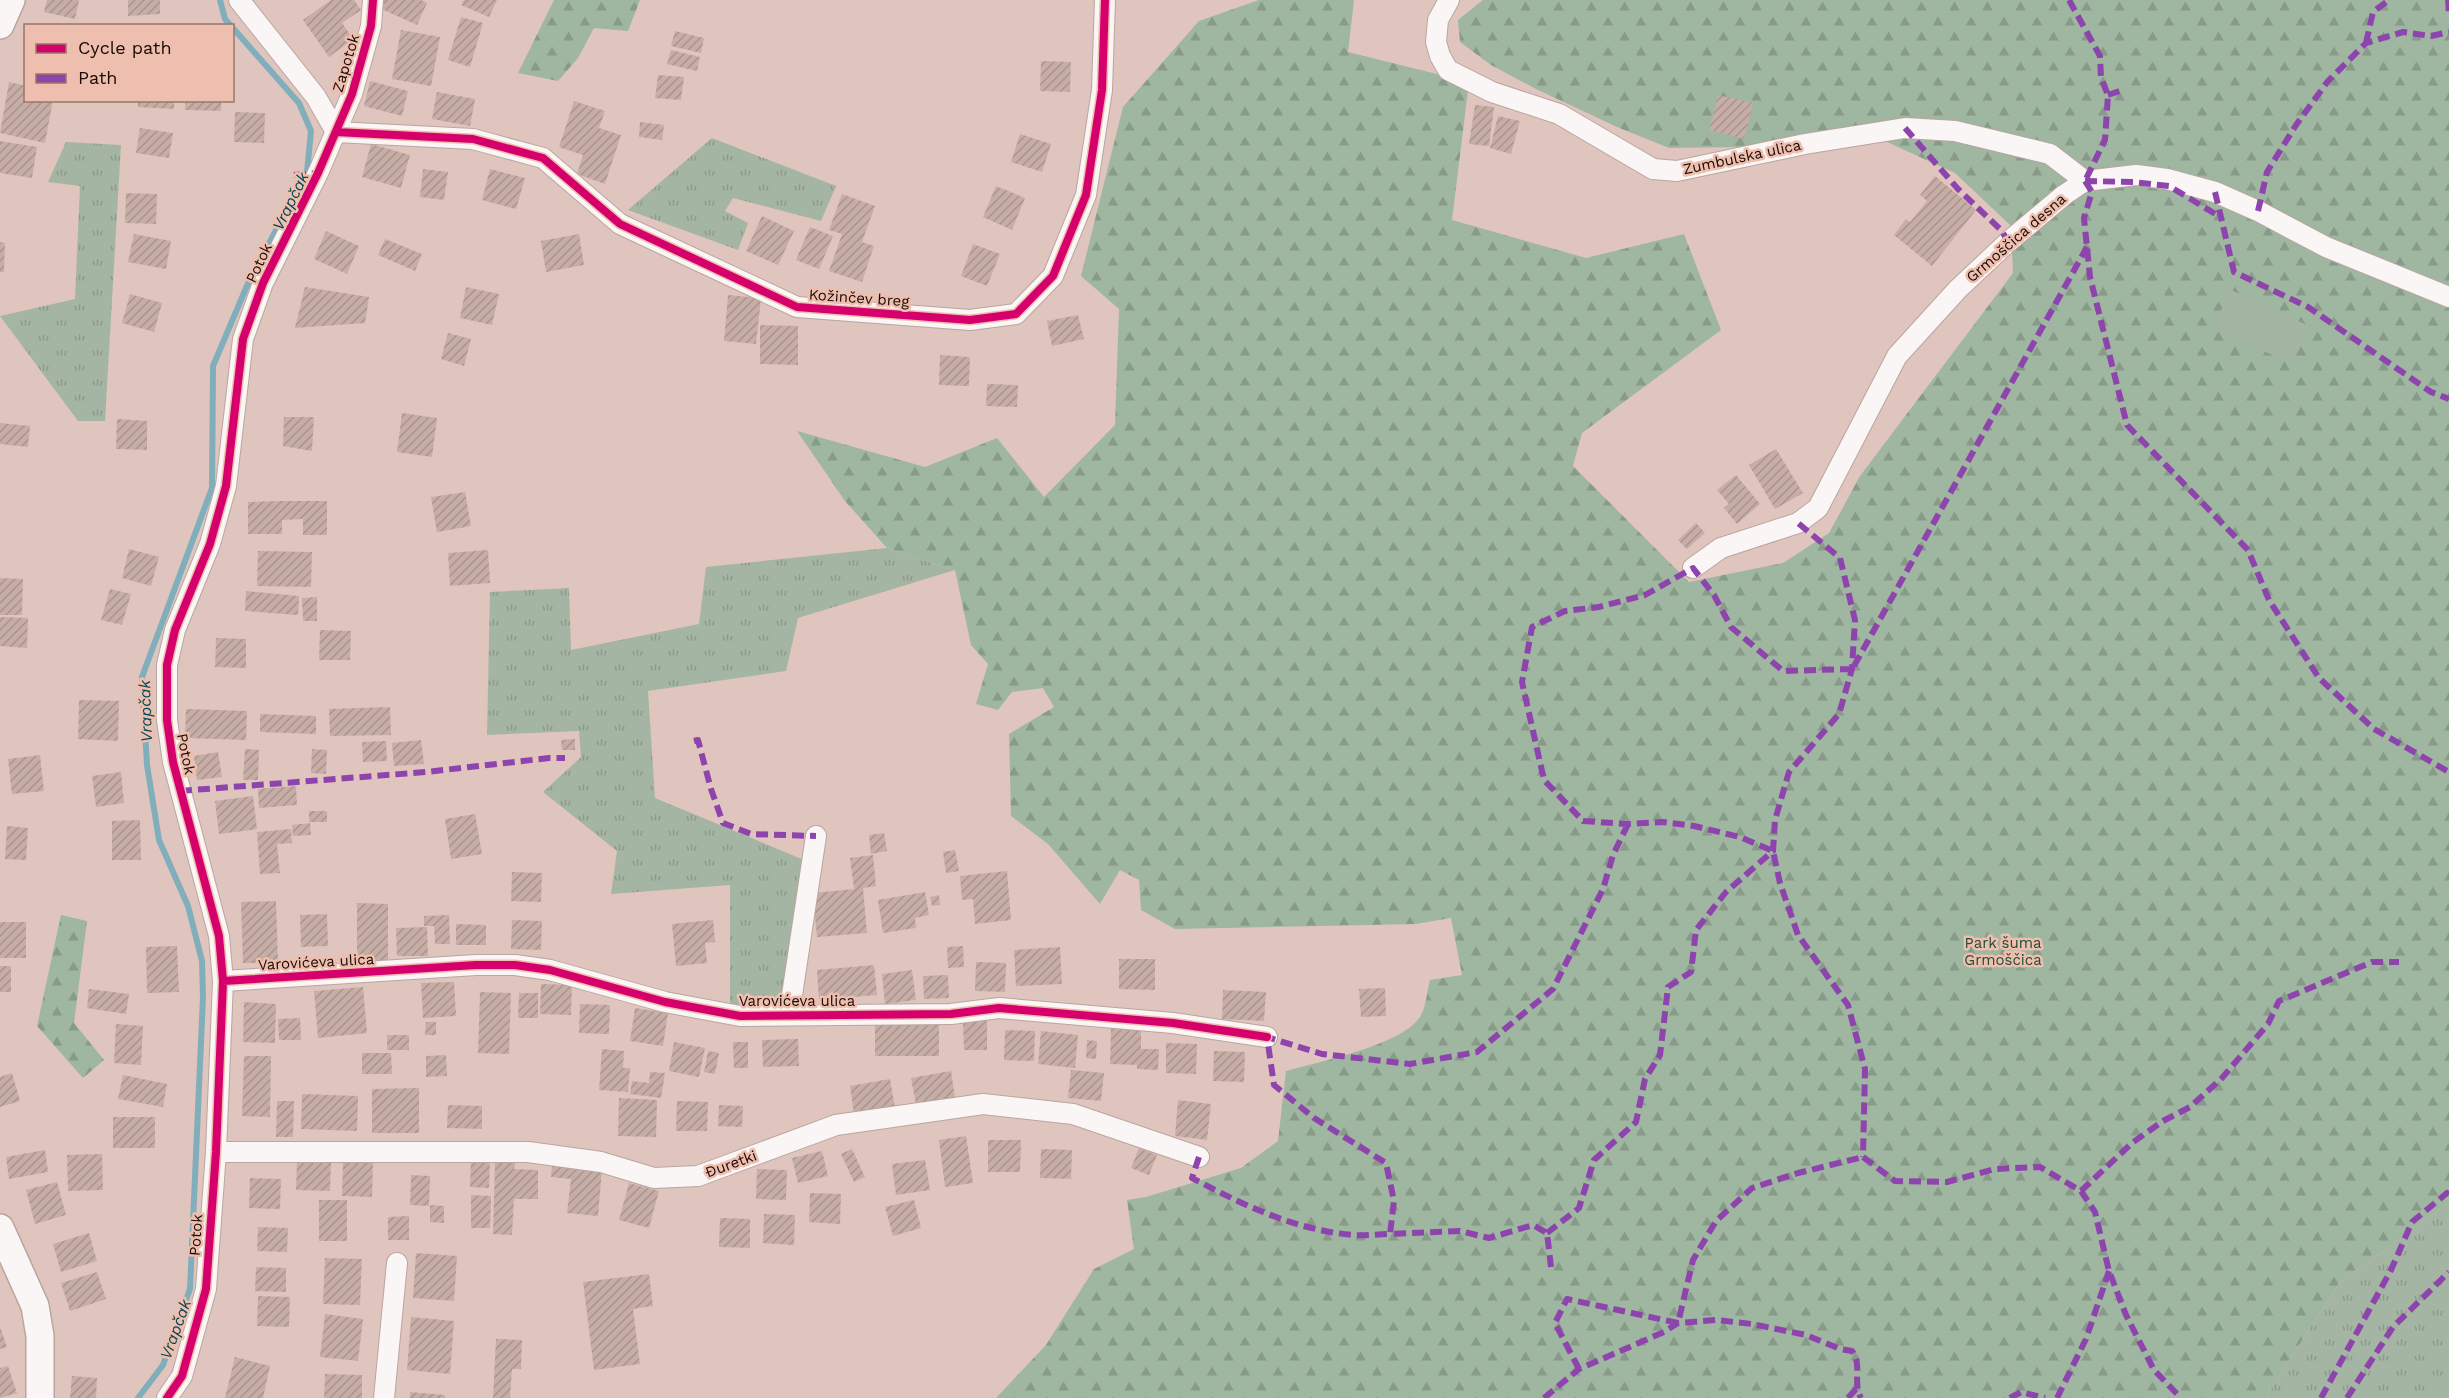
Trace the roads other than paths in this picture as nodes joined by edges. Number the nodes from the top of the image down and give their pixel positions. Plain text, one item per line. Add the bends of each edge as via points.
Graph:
1 (11, 0) edge
2 (239, 0) edge
3 (373, 0) edge
4 (1105, 0) edge
5 (1449, 0) edge
6 (0, 25) edge
7 (336, 132) junction
8 (2085, 181) junction
9 (2449, 297) edge
10 (1693, 568) dead end
11 (816, 836) dead end
12 (223, 981) junction
13 (789, 1016) junction
14 (1267, 1037) dead end
15 (216, 1152) junction
16 (1199, 1157) dead end
17 (0, 1228) edge
18 (397, 1263) dead end
19 (40, 1398) edge
20 (168, 1398) edge
21 (384, 1398) edge

1 - 6 main road
2 - 7 street via 316,97
3 - 7 street, Zapotok via 368,37 352,94
4 - 7 street, Kožinčev breg via 1102,90 1086,195 1053,276 1016,314 970,320 797,307 620,224 543,158 473,139
5 - 8 street, Zumbulska ulica via 1438,20 1436,42 1448,70 1492,92 1559,114 1653,169 1677,171 1804,144 1915,128 1955,131 2050,154
7 - 12 street, Potok via 263,283 243,339 226,486 210,544 175,630 167,665 167,720 173,762 219,936
8 - 9 street, Grmoščica desna via 2136,175 2215,192 2326,247
8 - 10 street, Grmoščica desna via 2008,242 1958,289 1897,356 1818,508 1798,523 1721,548
11 - 13 street
12 - 13 street, Varovićeva ulica via 515,965 740,1016
12 - 15 street, Potok
13 - 14 street, Varovićeva ulica via 951,1014 999,1008 1173,1023
15 - 16 street, Đuretki via 528,1152 601,1162 654,1178 698,1176 836,1125 983,1104 1073,1114
15 - 20 street, Potok via 206,1289 182,1376
17 - 19 main road via 35,1306 40,1336
18 - 21 street

